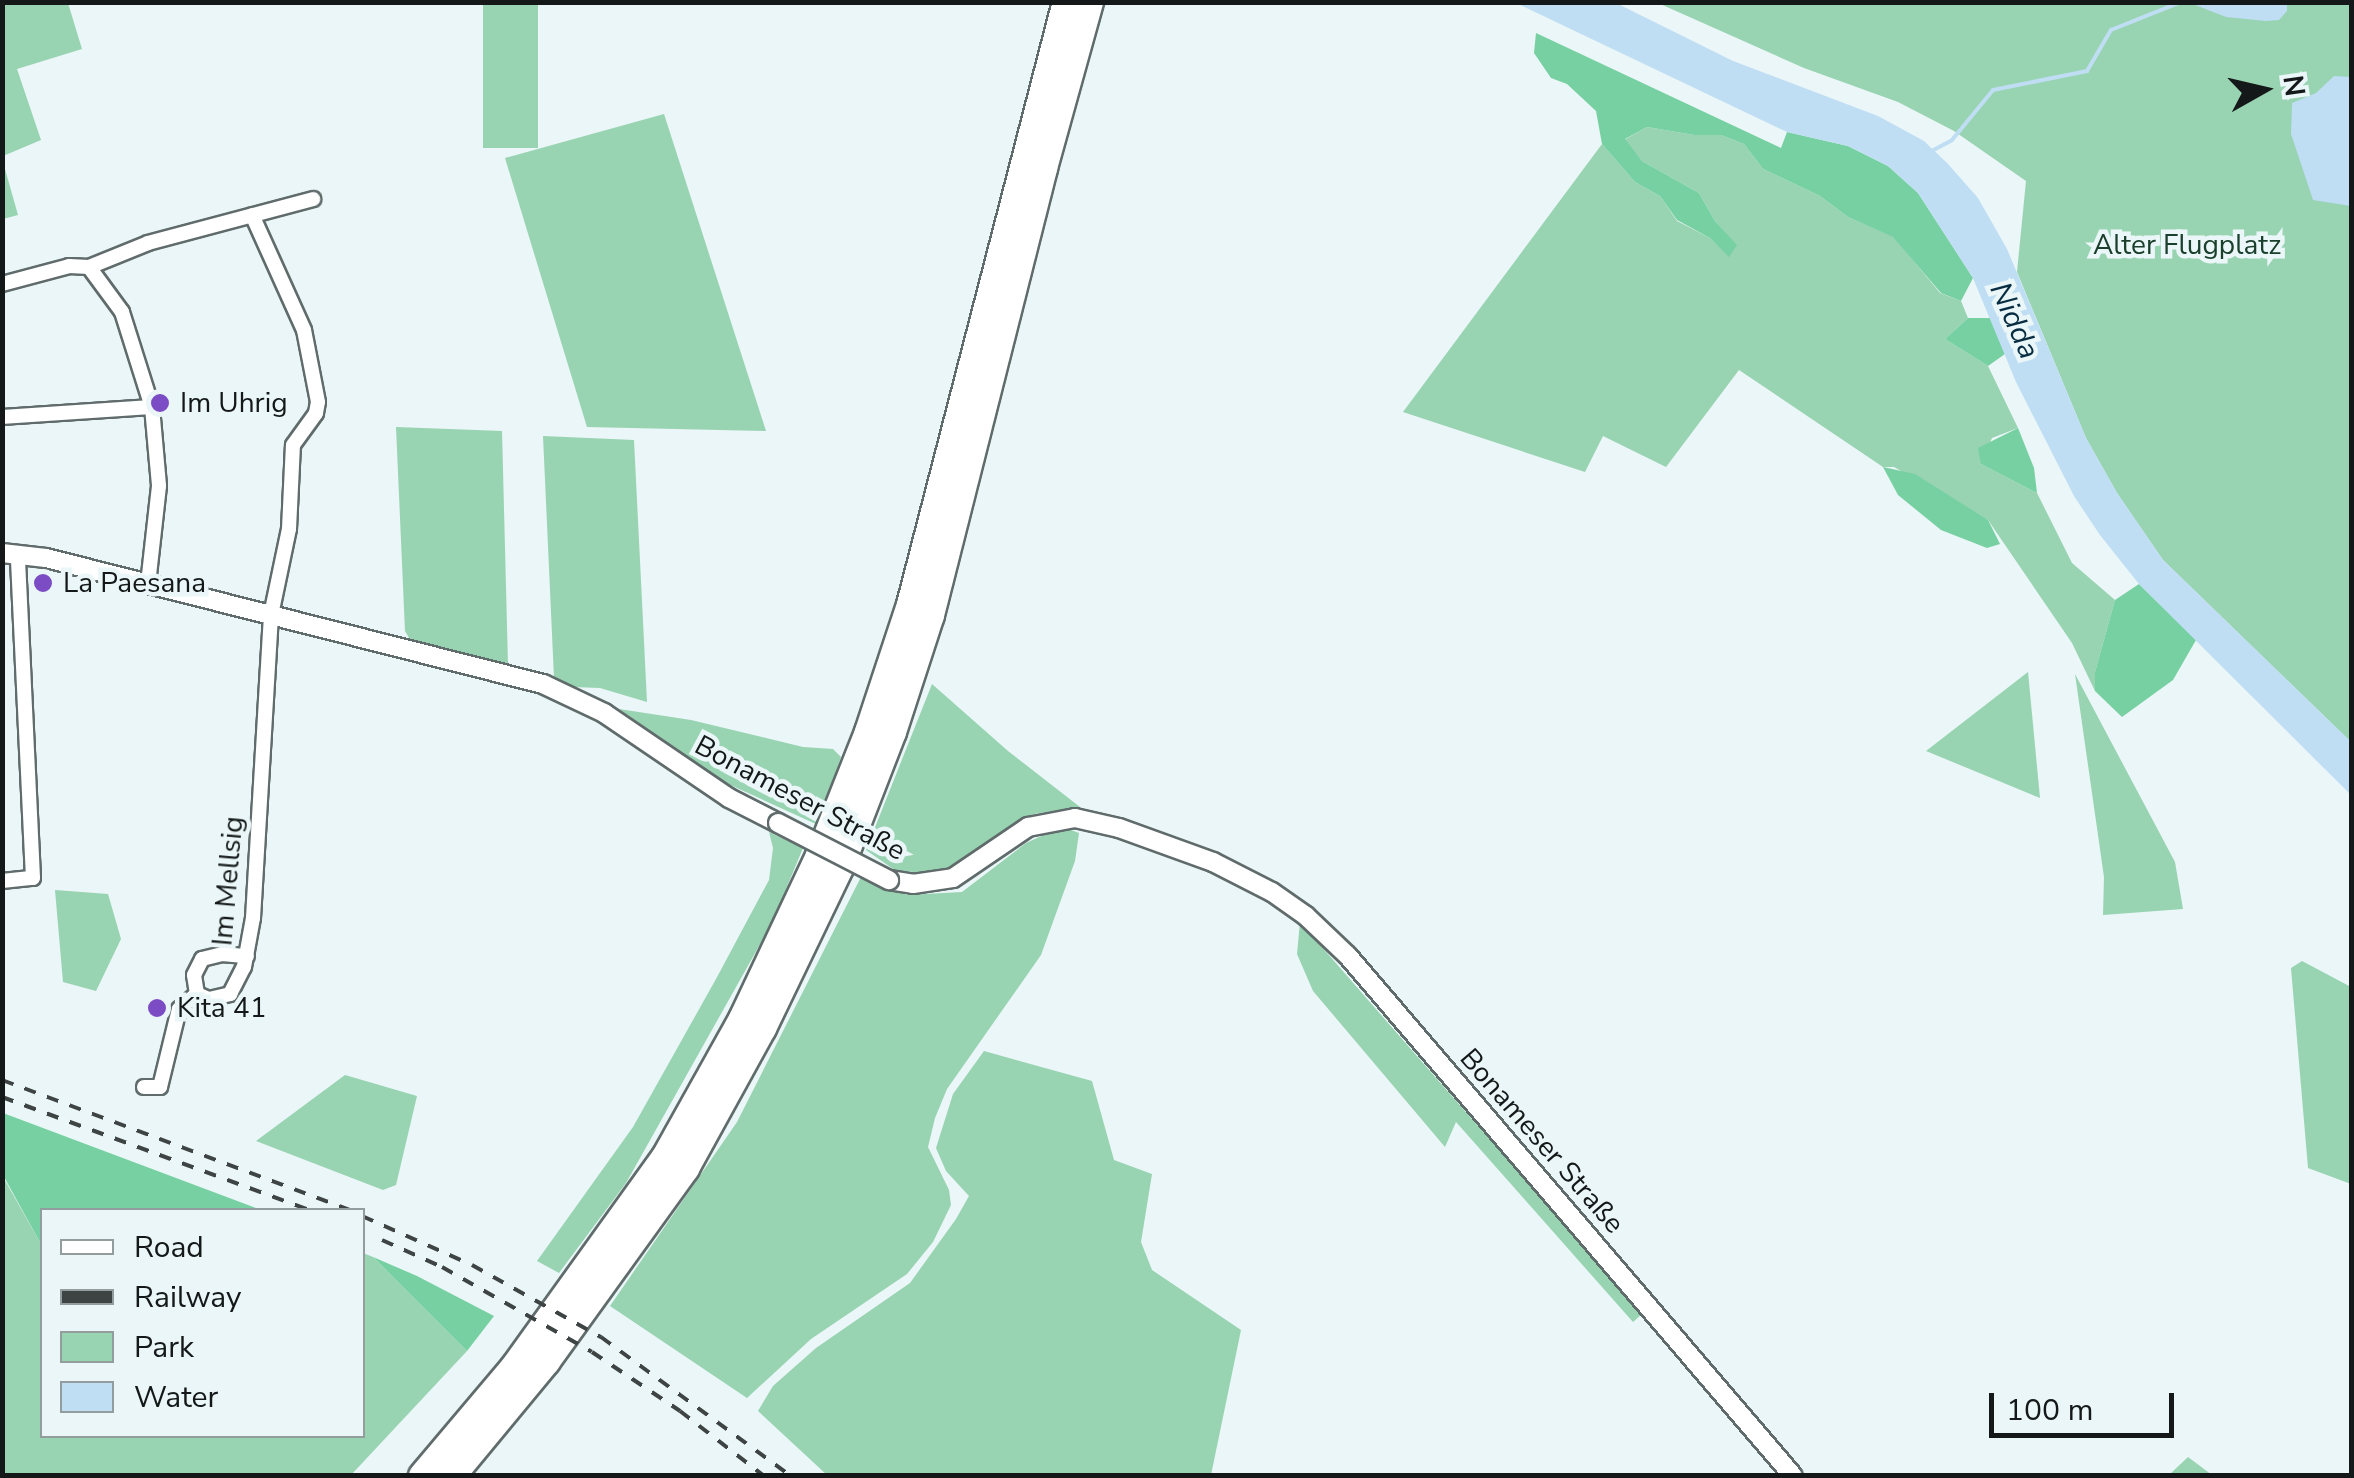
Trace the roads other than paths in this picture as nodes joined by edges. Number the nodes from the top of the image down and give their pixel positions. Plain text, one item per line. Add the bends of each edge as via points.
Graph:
1 (1067, 2) edge
2 (1089, 2) edge
3 (313, 199) dead end
4 (252, 214) junction
5 (89, 267) junction
6 (2, 284) edge
7 (152, 406) junction
8 (2, 417) edge
9 (10, 553) edge
10 (148, 584) junction
11 (271, 615) junction
12 (2, 881) edge
13 (247, 956) junction
14 (197, 994) junction
15 (144, 1087) dead end
16 (423, 1476) edge
17 (450, 1476) edge
18 (1793, 1476) edge

1 - 16 highway via 916,586 820,856 743,1019 666,1157 515,1366
2 - 17 highway via 934,600 840,866 685,1168 546,1361
3 - 4 street
4 - 5 street
4 - 11 street, Im Mellsig via 304,330 318,402 293,445 289,529
5 - 6 street via 68,266
5 - 7 street via 122,312
7 - 8 street
7 - 10 street via 158,486
9 - 10 street, Bonameser Straße
9 - 12 street via 33,878
10 - 11 street, Bonameser Straße
11 - 13 street, Im Mellsig
11 - 18 street, Bonameser Straße, bridge via 542,684 604,713 729,798 889,880 953,878 1028,827 1075,818 1213,862 1281,898 1348,956
13 - 14 street, Im Mellsig via 230,994
13 - 14 street via 202,959 194,975
14 - 15 street via 179,1010 160,1087

